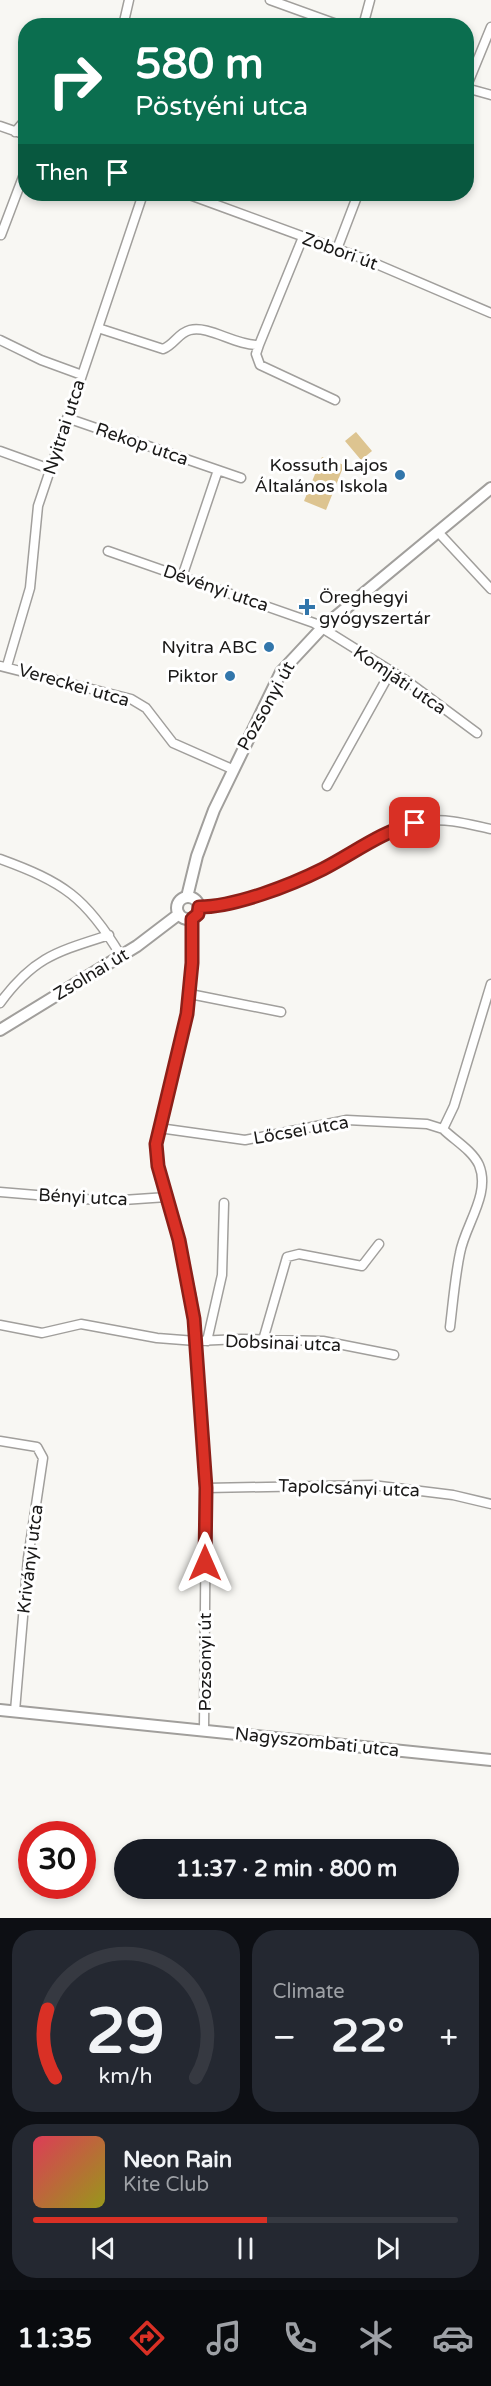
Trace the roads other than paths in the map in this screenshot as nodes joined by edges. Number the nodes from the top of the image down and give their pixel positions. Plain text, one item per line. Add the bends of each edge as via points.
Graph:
1 (129, 0) edge
2 (270, 0) edge
3 (370, 0) edge
4 (125, 18) edge
5 (320, 18) edge
6 (365, 18) edge
7 (491, 27) edge
8 (474, 68) edge
9 (474, 90) edge
10 (491, 95) edge
11 (0, 126) edge
12 (18, 128) edge
13 (15, 132) junction
14 (18, 133) edge
15 (18, 190) edge
16 (141, 201) edge
17 (206, 201) edge
18 (355, 201) edge
19 (1, 235) edge
20 (303, 237) junction
21 (337, 249) junction
22 (491, 313) edge
23 (99, 328) junction
24 (0, 340) edge
25 (259, 345) junction
26 (82, 375) junction
27 (335, 400) dead end
28 (67, 418) junction
29 (0, 451) edge
30 (50, 469) junction
31 (218, 470) junction
32 (240, 478) dead end
33 (491, 488) edge
34 (438, 532) junction
35 (108, 551) dead end
36 (182, 577) junction
37 (491, 589) edge
38 (322, 628) junction
39 (4, 666) edge
40 (391, 671) junction
41 (477, 733) dead end
42 (232, 769) junction
43 (327, 786) dead end
44 (491, 829) edge
45 (0, 859) edge
46 (187, 897) junction
47 (199, 907) junction
48 (179, 914) junction
49 (192, 919) junction
50 (109, 935) junction
51 (121, 956) junction
52 (491, 984) edge
53 (190, 994) junction
54 (0, 1003) edge
55 (282, 1012) dead end
56 (0, 1030) edge
57 (159, 1128) junction
58 (443, 1129) junction
59 (0, 1192) edge
60 (167, 1197) junction
61 (225, 1203) dead end
62 (379, 1244) dead end
63 (0, 1325) edge
64 (450, 1327) dead end
65 (264, 1340) junction
66 (196, 1341) junction
67 (207, 1341) junction
68 (394, 1355) dead end
69 (0, 1442) edge
70 (206, 1488) junction
71 (491, 1504) edge
72 (0, 1710) edge
73 (15, 1711) junction
74 (204, 1730) junction
75 (491, 1760) edge

1 - 4 street
2 - 5 street
3 - 6 street
7 - 8 street
9 - 10 street
11 - 13 street
12 - 13 street
13 - 14 street
15 - 19 street
16 - 23 street, Nyitrai utca
17 - 20 street, Zobori út
18 - 21 street
20 - 21 street, Zobori út
20 - 25 street
21 - 22 street, Zobori út
23 - 25 street via 163,349 184,332 197,329 243,344
23 - 26 street, Nyitrai utca
24 - 26 street
25 - 27 street via 256,354 260,365
26 - 28 street, Nyitrai utca
28 - 30 street, Nyitrai utca
28 - 31 street, Rekop utca
29 - 30 street
30 - 39 street, Nyitrai utca via 38,506 30,588
31 - 32 street, Rekop utca
31 - 36 street
33 - 34 street, Pozsonyi út
34 - 37 street
34 - 38 street, Pozsonyi út
35 - 36 street, Dévényi utca
36 - 38 street, Dévényi utca
38 - 40 street, Komjáti utca
38 - 42 street, Pozsonyi út via 281,672
39 - 42 street, Vereckei utca via 131,699 152,715 173,743
40 - 41 street, Komjáti utca
40 - 43 street
42 - 46 street, Pozsonyi út via 204,836
44 - 47 street via 439,820 415,823 313,873 235,902
45 - 50 street via 63,886
46 - 47 street via 196,900
46 - 48 street via 179,902
47 - 49 street
48 - 49 street
48 - 51 street, Zsolnai út
49 - 53 street, Pozsonyi út
50 - 51 street
50 - 54 street via 44,958 20,978
51 - 56 street, Zsolnai út
52 - 58 street
53 - 55 street
53 - 57 street, Pozsonyi út
57 - 58 street, Lőcsei utca via 245,1140 347,1120 427,1124
57 - 60 street, Pozsonyi út via 158,1166
58 - 64 street via 478,1164 481,1183 477,1208 460,1252
59 - 60 street, Bényi utca via 108,1201
60 - 66 street, Pozsonyi út via 192,1299
61 - 67 street, Dobsinai utca via 222,1275
62 - 65 street via 362,1266 299,1254 287,1257
63 - 66 street, Dobsinai utca via 42,1333 81,1324
65 - 67 street, Dobsinai utca
65 - 68 street, Dobsinai utca via 337,1343
66 - 67 street, Dobsinai utca
66 - 70 street, Pozsonyi út
69 - 73 street, Kriványi utca via 38,1447 43,1458 28,1558
70 - 71 street, Tapolcsányi utca via 372,1485 444,1493
70 - 74 street, Pozsonyi út
72 - 73 street, Nagyszombati utca
73 - 74 street, Nagyszombati utca
74 - 75 street, Nagyszombati utca

